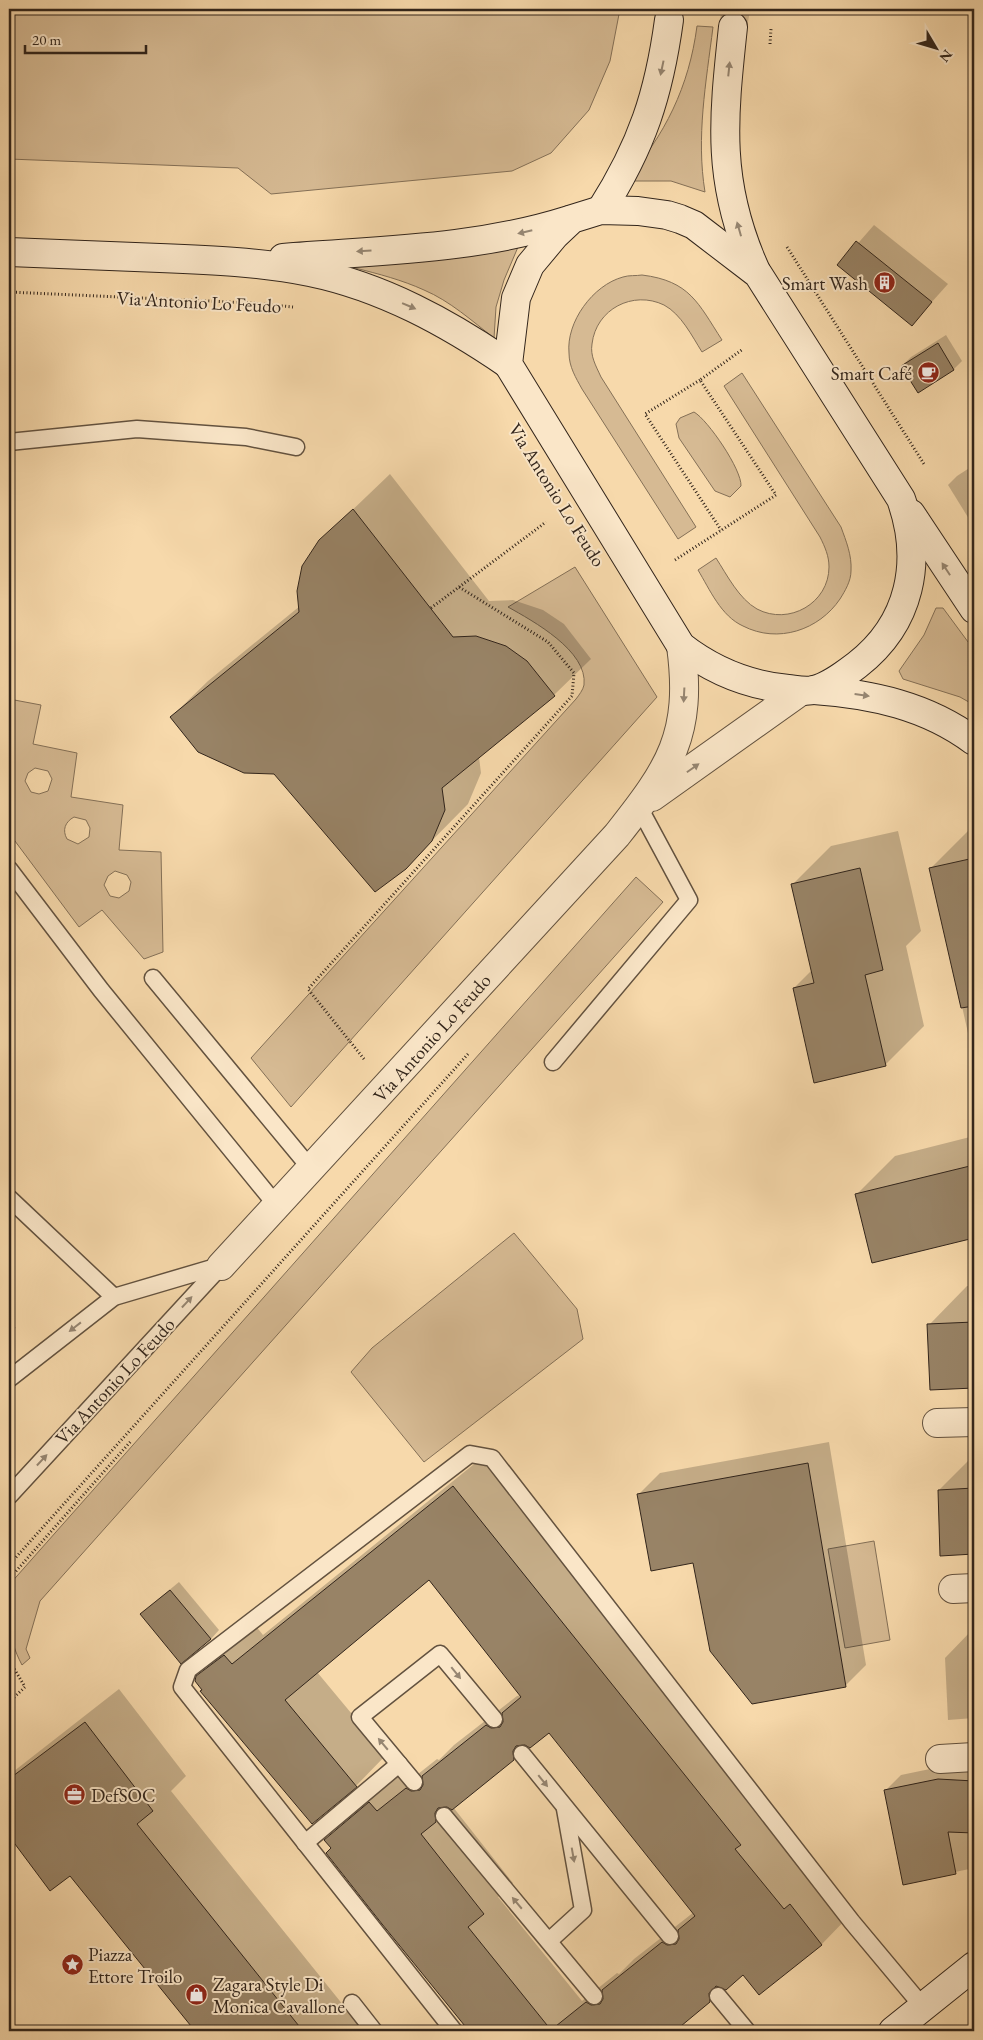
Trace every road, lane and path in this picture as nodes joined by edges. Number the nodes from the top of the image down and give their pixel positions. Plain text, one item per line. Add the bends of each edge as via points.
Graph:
1 (669, 20) dead end
2 (733, 27) tunnel mouth
3 (771, 29) dead end
4 (769, 48) dead end
5 (601, 210) junction
6 (572, 220) junction
7 (785, 245) dead end
8 (9, 252) edge
9 (244, 262) junction
10 (758, 274) junction
11 (9, 292) edge
12 (297, 308) dead end
13 (743, 349) dead end
14 (508, 364) junction
15 (700, 380) junction
16 (9, 442) edge
17 (296, 447) dead end
18 (928, 472) dead end
19 (901, 498) junction
20 (546, 522) dead end
21 (721, 530) junction
22 (675, 560) dead end
23 (459, 587) junction
24 (430, 608) dead end
25 (974, 609) edge
26 (681, 646) junction
27 (807, 690) junction
28 (974, 741) edge
29 (639, 807) junction
30 (9, 869) edge
31 (153, 978) dead end
32 (468, 1053) dead end
33 (553, 1062) dead end
34 (387, 1087) junction
35 (311, 1169) junction
36 (9, 1198) edge
37 (277, 1206) junction
38 (221, 1266) junction
39 (114, 1297) junction
40 (14, 1327) dead end
41 (9, 1331) edge
42 (9, 1379) edge
43 (974, 1422) edge
44 (937, 1423) dead end
45 (131, 1441) dead end
46 (9, 1496) edge
47 (9, 1565) edge
48 (9, 1579) edge
49 (9, 1660) edge
50 (9, 1702) edge
51 (494, 1719) dead end
52 (522, 1754) dead end
53 (974, 1757) edge
54 (940, 1759) dead end
55 (399, 1764) junction
56 (414, 1782) dead end
57 (565, 1807) junction
58 (444, 1816) dead end
59 (306, 1843) junction
60 (670, 1936) dead end
61 (549, 1941) junction
62 (974, 1966) edge
63 (594, 1996) dead end
64 (718, 1996) dead end
65 (352, 2003) dead end
66 (923, 2007) junction
67 (374, 2031) edge
68 (454, 2031) edge
69 (747, 2031) edge
70 (893, 2031) edge

1 -> 5 street via 652,109 620,179
10 -> 2 street via 741,238 728,186 724,124
3 - 4 path
5 - 6 street, Via Antonio Lo Feudo
5 - 10 street via 638,211 680,219 701,230
6 -> 9 street, Via Antonio Lo Feudo via 474,243
6 - 14 street via 540,252 523,278 514,308
7 - 18 path
8 - 9 street, Via Antonio Lo Feudo
9 -> 14 street, Via Antonio Lo Feudo via 311,272 364,287 425,313
10 - 19 street
11 - 12 path, Via Antonio Lo Feudo
13 - 15 path
14 - 26 street
15 - 21 path via 776,495
15 - 21 path via 645,414
16 - 17 lane via 137,429 246,437
25 -> 19 street
19 - 27 street, Via Antonio Lo Feudo via 909,521 912,546 907,595 897,618 867,657 847,672
20 - 23 path
21 - 22 path
23 - 24 path
23 - 34 path via 548,642 574,673 572,696 308,988
26 - 27 street via 706,664 735,678 768,687
26 -> 29 street, Via Antonio Lo Feudo via 683,718 662,775
27 -> 28 street via 882,698 944,722
29 -> 27 street, Via Antonio Lo Feudo
29 - 33 lane via 689,900
29 - 34 street, Via Antonio Lo Feudo
30 - 37 lane via 101,990
31 - 35 lane
32 - 47 path
34 - 35 street, Via Antonio Lo Feudo
35 - 37 street, Via Antonio Lo Feudo
36 - 39 lane
37 - 38 street, Via Antonio Lo Feudo
38 - 39 lane
46 -> 38 lane, Via Antonio Lo Feudo
39 -> 42 lane
40 - 41 path
43 - 44 street
45 - 48 path
49 - 50 path via 25,1687
55 -> 51 lane via 360,1717 440,1654
52 -> 57 lane
53 - 54 street
55 - 56 lane
55 - 59 lane
57 - 60 lane
57 -> 61 lane via 583,1910
61 -> 58 lane
59 - 66 lane via 182,1687 188,1670 470,1454 492,1458 852,1922
59 - 68 lane
61 - 63 lane
62 - 66 street
64 - 69 lane
65 - 67 lane
66 - 70 street

